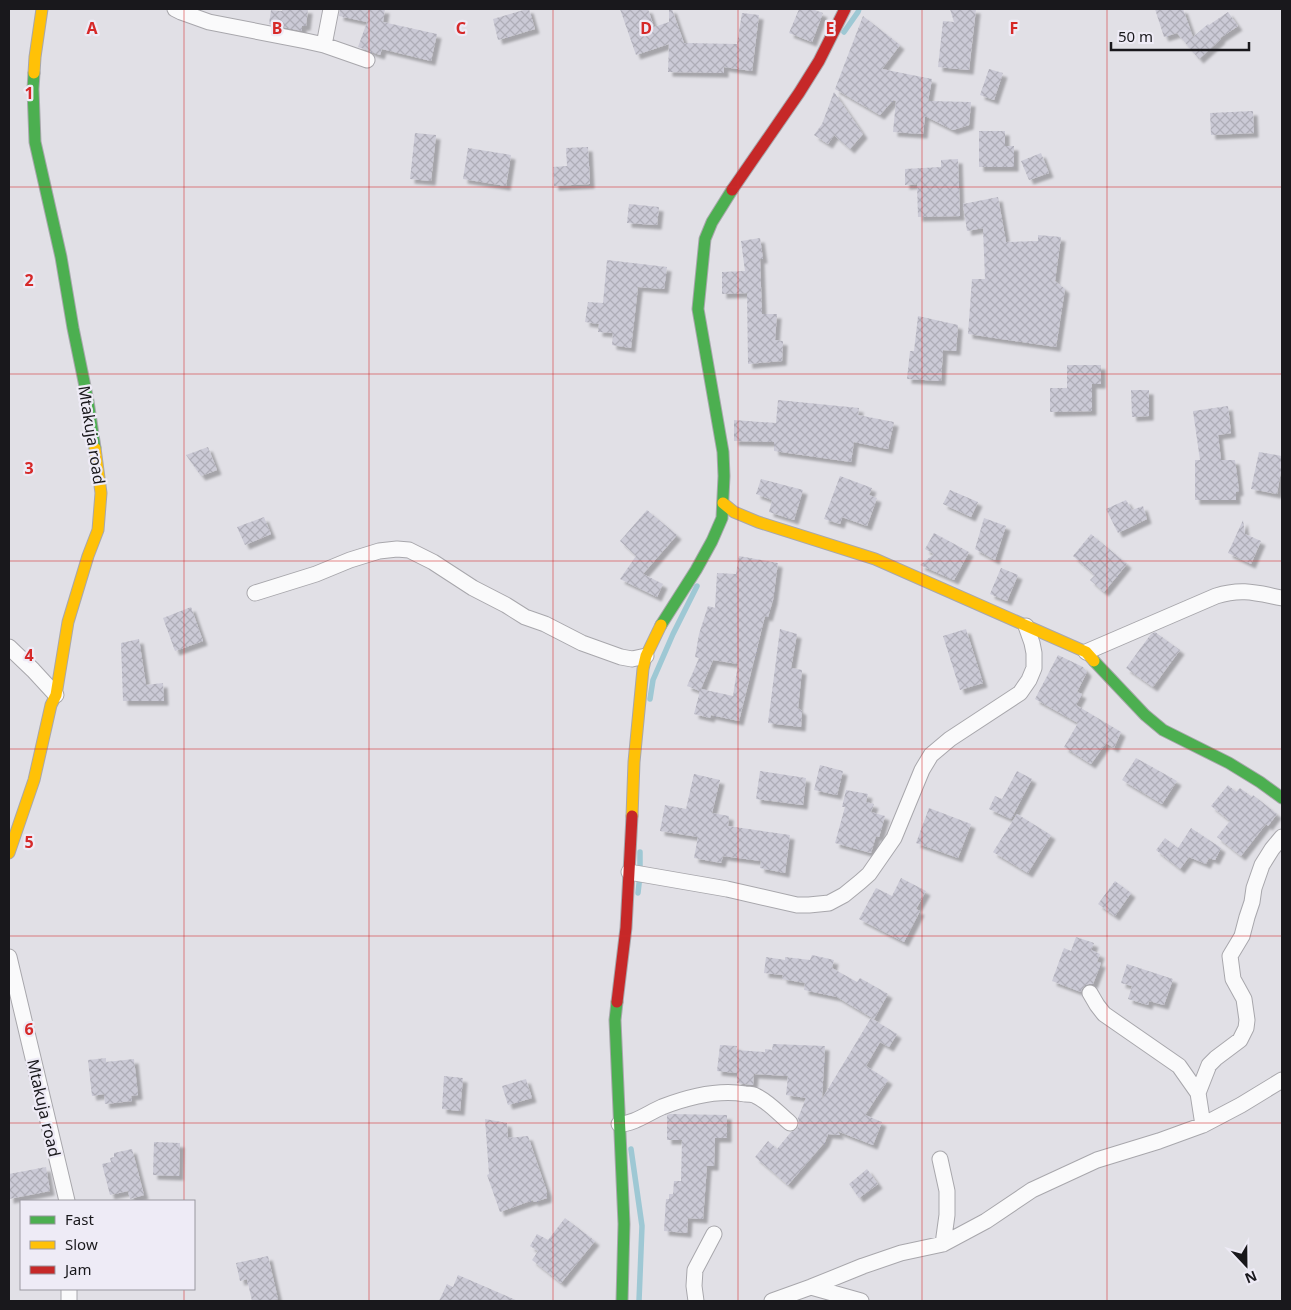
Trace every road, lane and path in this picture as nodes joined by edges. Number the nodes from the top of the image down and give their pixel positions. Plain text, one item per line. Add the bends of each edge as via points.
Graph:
1 (42, 9) edge
2 (175, 9) edge
3 (331, 9) edge
4 (845, 9) edge
5 (324, 45) junction
6 (367, 60) dead end
7 (723, 503) junction
8 (255, 593) dead end
9 (1282, 598) edge
10 (1026, 626) junction
11 (9, 647) edge
12 (1086, 652) junction
13 (646, 656) junction
14 (56, 695) junction
15 (1282, 798) edge
16 (1282, 837) edge
17 (9, 853) edge
18 (629, 872) junction
19 (9, 957) edge
20 (1090, 993) dead end
21 (1282, 1080) edge
22 (1198, 1093) junction
23 (790, 1123) dead end
24 (619, 1124) junction
25 (1203, 1125) junction
26 (940, 1159) dead end
27 (66, 1200) edge
28 (714, 1234) dead end
29 (943, 1244) junction
30 (811, 1287) junction
31 (622, 1301) edge
32 (696, 1301) edge
33 (772, 1301) edge
34 (861, 1301) edge

1 - 14 street, Mtakuja road via 33,89 35,142 61,257 88,401 101,493 98,530 68,622
2 - 5 street via 210,22
3 - 5 street
4 - 7 street via 819,61 736,183 705,239 698,309 723,452
5 - 6 street
7 - 10 street via 734,512 758,522 875,559
7 - 13 street via 722,518 712,542 663,620
8 - 13 street via 379,551 409,550 525,616 582,643 621,657
9 - 12 street via 1244,591 1230,592
10 - 12 street
10 - 18 street via 1034,653 1034,668 1029,680 1020,692 931,755 894,838 869,874 844,895 829,903 797,905
11 - 14 street
12 - 15 street via 1163,730 1229,763
13 - 18 street via 634,762
14 - 17 street, Mtakuja road via 34,780
16 - 22 street via 1262,865 1242,936 1230,956 1233,980 1244,999 1246,1028 1240,1040 1209,1065
18 - 24 street via 615,1020
19 - 27 street, Mtakuja road
20 - 22 street via 1104,1014 1179,1066
21 - 25 street
22 - 25 street
23 - 24 street via 755,1095 716,1092 682,1100 627,1124
24 - 31 street via 624,1224
25 - 29 street via 1097,1160 1032,1190 986,1221
26 - 29 street via 947,1191
28 - 32 street via 695,1270
29 - 30 street via 901,1253
30 - 33 street
30 - 34 street

